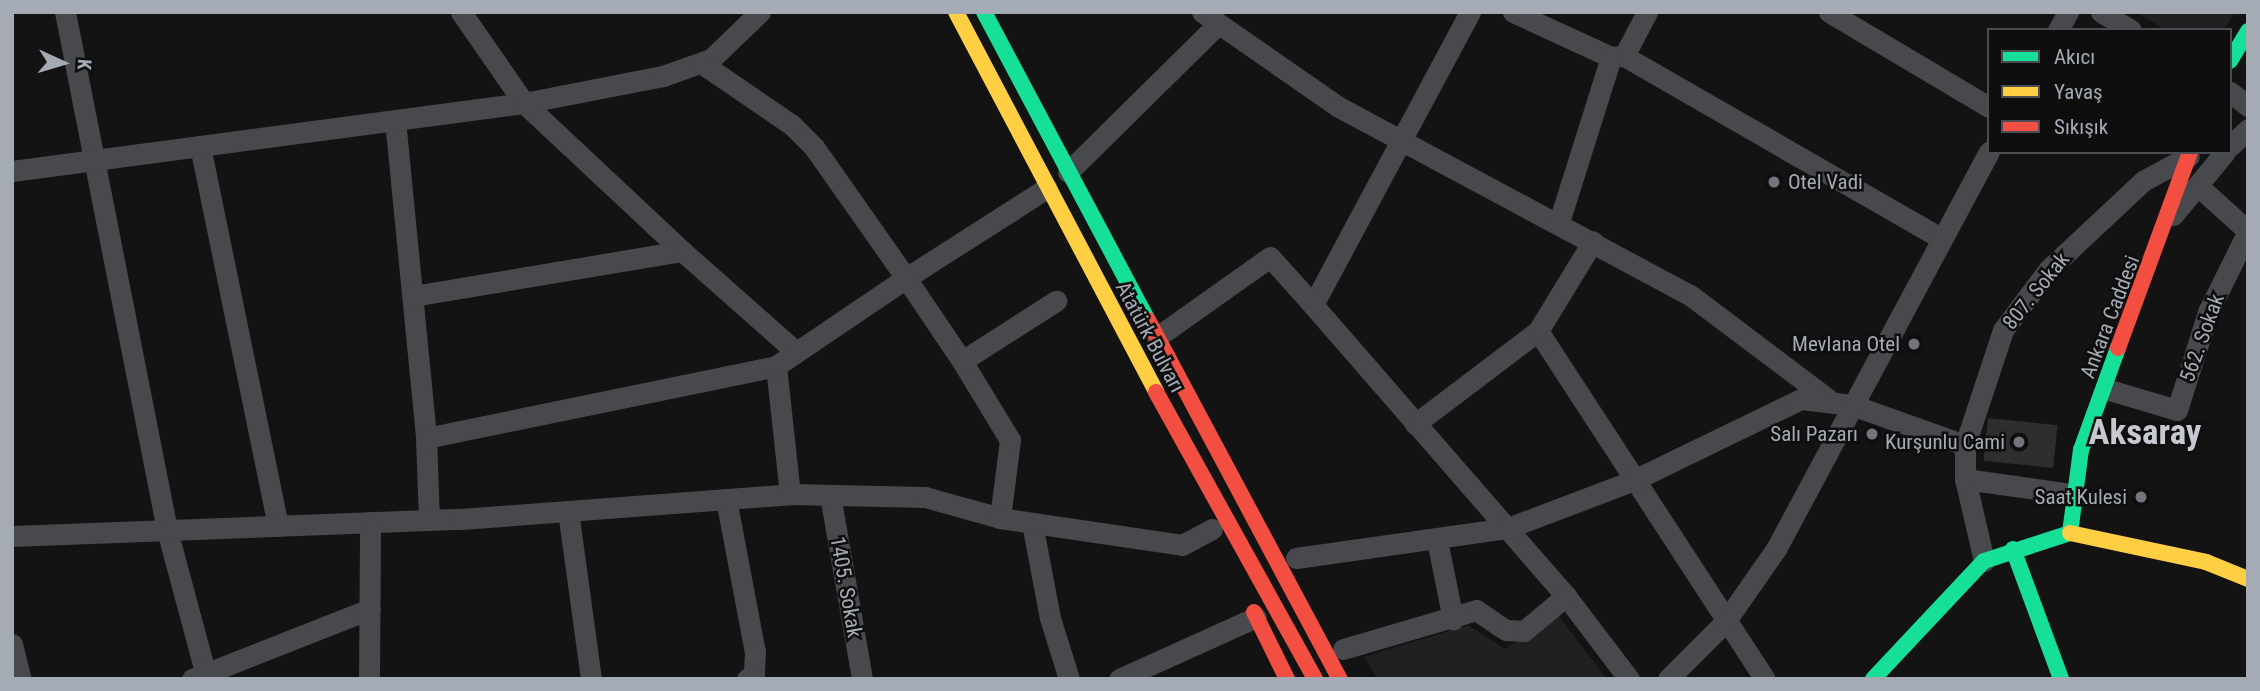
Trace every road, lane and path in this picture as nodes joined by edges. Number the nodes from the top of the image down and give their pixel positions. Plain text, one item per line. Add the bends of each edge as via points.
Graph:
1 (65, 12) edge
2 (461, 12) edge
3 (760, 12) edge
4 (956, 12) edge
5 (984, 12) edge
6 (1470, 12) edge
7 (1513, 12) edge
8 (1647, 12) edge
9 (1829, 12) edge
10 (2068, 12) edge
11 (2101, 12) edge
12 (1210, 18) edge
13 (2058, 28) edge
14 (2127, 28) edge
15 (2248, 31) edge
16 (1618, 57) junction
17 (2232, 58) edge
18 (701, 63) junction
19 (2232, 94) edge
20 (524, 103) junction
21 (1987, 106) edge
22 (2248, 106) edge
23 (395, 120) junction
24 (2248, 129) edge
25 (1404, 139) junction
26 (2232, 144) edge
27 (200, 146) junction
28 (1988, 154) edge
29 (2190, 154) edge
30 (2223, 154) edge
31 (91, 161) junction
32 (12, 171) edge
33 (1068, 172) junction
34 (2198, 186) junction
35 (1047, 188) junction
36 (1559, 222) junction
37 (2167, 222) junction
38 (2248, 231) edge
39 (1942, 239) junction
40 (1593, 241) junction
41 (682, 251) junction
42 (906, 278) junction
43 (413, 296) junction
44 (1056, 301) dead end
45 (1313, 305) junction
46 (1538, 331) junction
47 (1157, 337) junction
48 (795, 351) junction
49 (1169, 360) junction
50 (962, 361) junction
51 (776, 366) junction
52 (1144, 371) junction
53 (2106, 389) junction
54 (1828, 399) junction
55 (1852, 405) junction
56 (1415, 424) junction
57 (426, 438) junction
58 (1965, 445) junction
59 (1240, 455) dead end
60 (1965, 479) junction
61 (1632, 481) junction
62 (790, 494) junction
63 (2072, 494) junction
64 (830, 495) junction
65 (726, 499) junction
66 (568, 511) junction
67 (1000, 518) junction
68 (429, 520) junction
69 (370, 522) junction
70 (1032, 523) junction
71 (278, 526) junction
72 (1508, 528) junction
73 (1212, 529) junction
74 (167, 530) junction
75 (2070, 533) junction
76 (12, 536) edge
77 (1437, 540) junction
78 (2013, 549) junction
79 (1293, 552) joint
80 (1984, 561) junction
81 (1229, 562) dead end
82 (2248, 579) edge
83 (1245, 595) dead end
84 (1566, 596) junction
85 (370, 609) junction
86 (1256, 617) junction
87 (1453, 620) junction
88 (1725, 622) junction
89 (12, 644) edge
90 (1343, 649) junction
91 (201, 677) edge
92 (22, 679) edge
93 (369, 679) edge
94 (591, 679) edge
95 (747, 679) edge
96 (862, 679) edge
97 (1069, 679) edge
98 (1119, 679) edge
99 (1287, 679) edge
100 (1315, 679) edge
101 (1340, 679) edge
102 (1359, 679) edge
103 (1629, 679) edge
104 (1668, 679) edge
105 (1765, 679) edge
106 (1872, 679) edge
107 (2061, 679) edge

1 - 31 street
2 - 20 street
3 - 18 street via 731,44
4 - 35 main road, Atatürk Bulvarı
5 - 33 main road, Atatürk Bulvarı
6 - 25 street
7 - 16 street
8 - 16 street
9 - 21 street
10 - 13 street
11 - 14 street
12 - 25 street via 1337,106
12 - 33 street
15 - 17 main road
16 - 36 street
16 - 39 street
18 - 20 street
18 - 42 street via 792,125 814,147
19 - 22 street
20 - 23 street
20 - 41 street
23 - 27 street
23 - 43 street
24 - 26 street
25 - 36 street
25 - 45 street
27 - 31 street
27 - 71 street
28 - 39 street
29 - 37 main road, Ankara Caddesi
29 - 58 street, 807. Sokak via 2143,181 2049,269 2003,330
30 - 34 street
31 - 32 street
31 - 74 street
33 - 47 main road, Atatürk Bulvarı
34 - 37 street
34 - 38 street
35 - 42 street
35 - 52 main road, Atatürk Bulvarı
36 - 40 street
37 - 53 main road, Ankara Caddesi
38 - 53 street, 562. Sokak via 2208,312 2177,410
39 - 55 street
40 - 46 street
40 - 54 street via 1690,295
41 - 43 street
41 - 48 street
42 - 48 street
42 - 50 street
43 - 57 street
44 - 50 street
45 - 47 street via 1270,257
45 - 56 street
46 - 56 street
46 - 61 street
47 - 49 main road, Atatürk Bulvarı
48 - 51 street
49 - 59 main road
49 - 101 main road, Atatürk Bulvarı
50 - 67 street via 1010,440
51 - 57 street
51 - 62 street
52 - 73 main road
52 - 100 main road, Atatürk Bulvarı
53 - 63 main road, Ankara Caddesi via 2081,450
54 - 55 street
54 - 61 street via 1801,399
55 - 58 street
55 - 88 street via 1776,548
56 - 72 street
57 - 68 street
58 - 60 street, 807. Sokak
60 - 63 street
60 - 80 street, 807. Sokak
61 - 72 street
61 - 88 street
62 - 64 street
62 - 65 street
63 - 75 main road, Ankara Caddesi
64 - 67 street via 925,497
64 - 96 street, 1405. Sokak
65 - 66 street
65 - 95 street via 755,652 754,674
66 - 68 street
66 - 94 street
67 - 70 street
68 - 69 street
69 - 71 street
69 - 85 street
70 - 73 street via 1182,545
70 - 97 street via 1050,618
71 - 74 street
72 - 77 street
72 - 84 street
73 - 81 main road
74 - 76 street
74 - 91 street
75 - 78 main road
75 - 82 main road via 2206,562
77 - 79 street
77 - 87 street
78 - 80 main road
78 - 107 main road
79 - 90 main road
80 - 106 main road
83 - 86 main road
84 - 87 street via 1524,631 1506,630 1476,610
84 - 103 street
85 - 91 street
85 - 93 street
86 - 98 street
86 - 99 main road
87 - 90 street
88 - 104 street
88 - 105 street
89 - 92 street
90 - 102 main road

